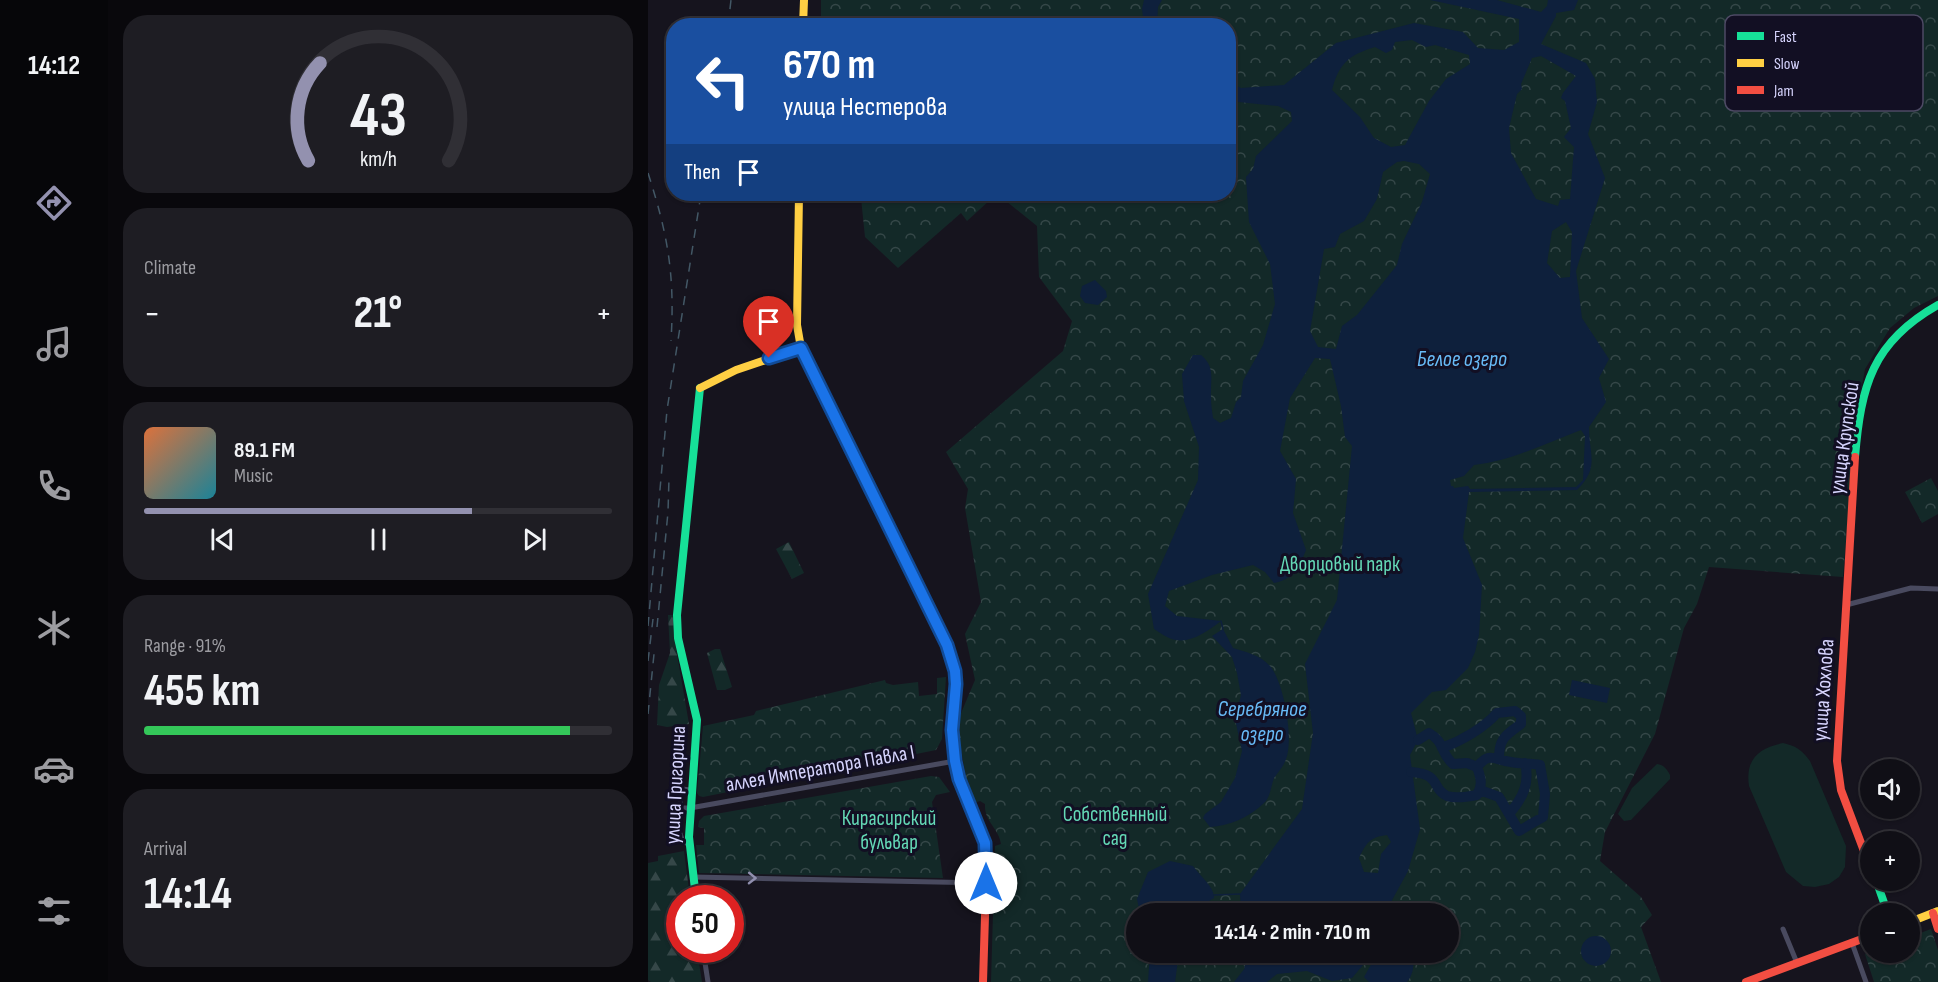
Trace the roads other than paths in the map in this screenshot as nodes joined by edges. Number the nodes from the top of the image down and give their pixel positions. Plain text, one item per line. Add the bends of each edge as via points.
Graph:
1 (804, 0) edge
2 (803, 18) edge
3 (799, 201) edge
4 (1938, 305) edge
5 (801, 348) junction
6 (1937, 588) edge
7 (1846, 605) junction
8 (955, 761) junction
9 (691, 790) junction
10 (680, 808) junction
11 (690, 808) junction
12 (1860, 840) edge
13 (689, 844) junction
14 (693, 877) junction
15 (986, 883) junction
16 (694, 885) edge
17 (1935, 912) edge
18 (1920, 918) edge
19 (1783, 928) dead end
20 (1938, 928) edge
21 (1860, 940) edge
22 (1852, 943) junction
23 (705, 963) edge
24 (1797, 963) junction
25 (708, 982) edge
26 (983, 982) edge
27 (1746, 982) edge
28 (1866, 982) edge

1 - 2 street
3 - 5 street via 797,325
4 - 7 street, улица Крупской via 1889,341 1866,387 1856,457
5 - 8 street via 947,645 956,684 952,730
5 - 9 street, улица Григорина via 736,370 700,388 678,615 678,638 697,720
6 - 7 street via 1911,588
7 - 12 street, улица Хохлова via 1837,770
8 - 11 street, аллея Императора Павла I
8 - 15 street via 985,843
9 - 10 street via 681,789
9 - 11 street, улица Григорина
10 - 11 street, аллея Императора Павла I
10 - 13 street via 680,838
11 - 13 street, улица Григорина
13 - 14 street, улица Григорина
14 -> 15 street
14 - 16 street, улица Григорина
15 - 26 street
17 - 18 street
17 - 20 street
19 - 24 street
21 - 22 street
22 - 24 street
22 - 28 street
23 - 25 street
24 - 27 street

